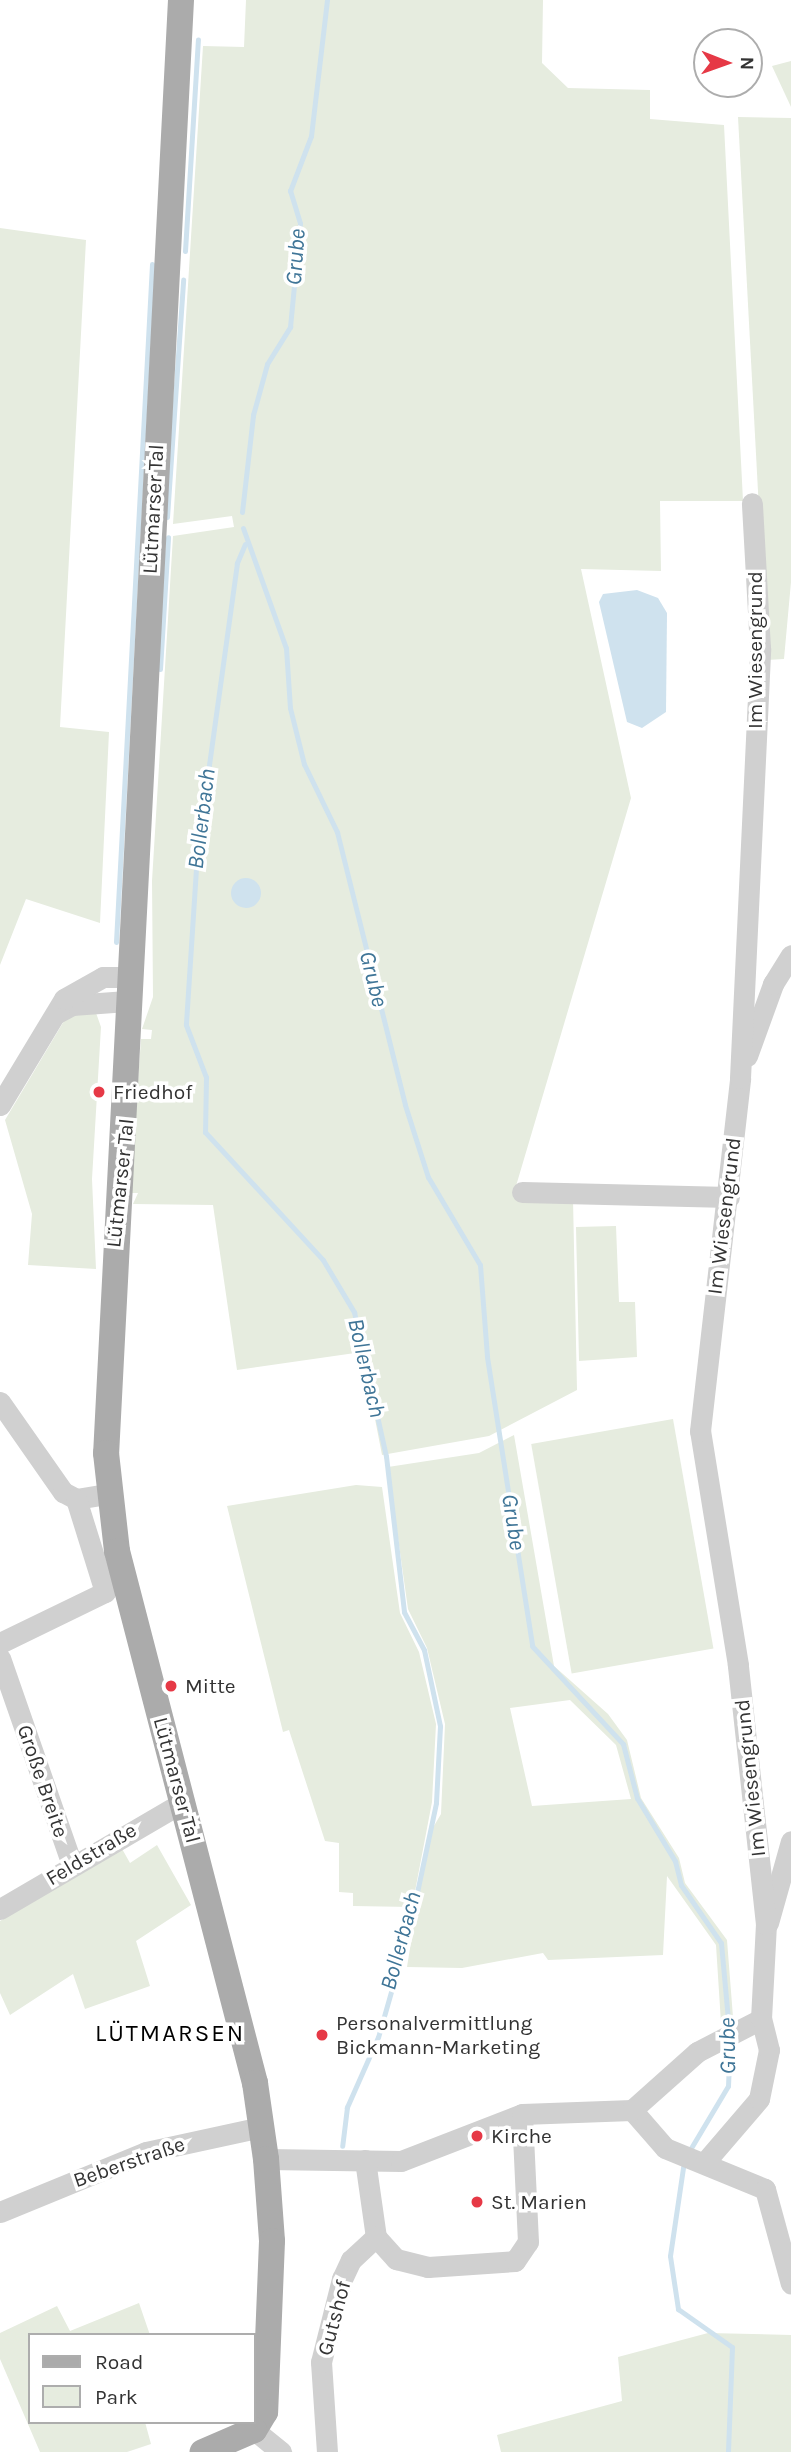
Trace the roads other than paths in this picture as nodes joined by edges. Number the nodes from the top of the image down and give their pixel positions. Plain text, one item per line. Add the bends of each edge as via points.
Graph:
1 (181, 0) edge
2 (752, 503) dead end
3 (791, 955) edge
4 (127, 999) junction
5 (740, 1078) junction
6 (0, 1105) edge
7 (522, 1192) dead end
8 (729, 1197) junction
9 (0, 1402) edge
10 (108, 1494) junction
11 (76, 1499) junction
12 (0, 1643) edge
13 (0, 1658) edge
14 (183, 1802) junction
15 (791, 1841) edge
16 (72, 1865) junction
17 (0, 1909) edge
18 (766, 1924) junction
19 (751, 2023) junction
20 (632, 2110) junction
21 (522, 2114) junction
22 (262, 2127) junction
23 (692, 2157) junction
24 (266, 2159) junction
25 (365, 2160) junction
26 (0, 2212) edge
27 (376, 2237) junction
28 (791, 2284) edge
29 (249, 2441) edge
30 (203, 2452) edge
31 (281, 2452) edge
32 (327, 2452) edge

1 - 4 main road, Lütmarser Tal
2 - 5 street, Im Wiesengrund via 760,648
3 - 5 street via 773,984
4 - 6 street via 103,977 78,988 57,1013
4 - 10 main road, Lütmarser Tal via 111,1085 106,1186 112,1263
5 - 8 street, Im Wiesengrund
7 - 8 street
8 - 18 street, Im Wiesengrund via 700,1431 738,1665
9 - 11 street via 62,1492
10 - 11 street
10 - 14 main road, Lütmarser Tal via 134,1621
11 - 12 street via 105,1592
13 - 16 street, Große Breite
14 - 16 street, Feldstraße
14 - 22 main road, Lütmarser Tal
15 - 18 street via 774,1916
16 - 17 street, Feldstraße
18 - 19 street
19 - 20 street via 717,2038
19 - 23 street via 769,2050 759,2099
20 - 21 street
20 - 23 street via 654,2141
21 - 25 street via 441,2150 401,2161
21 - 27 street via 524,2255 516,2261 428,2267 396,2259
22 - 24 main road, Lütmarser Tal
22 - 26 street, Beberstraße via 146,2151
23 - 28 street via 765,2189
24 - 25 street
24 - 29 main road via 272,2241 268,2395
25 - 27 street
27 - 32 street, Gutshof via 347,2269 321,2362
29 - 30 main road
29 - 31 street

